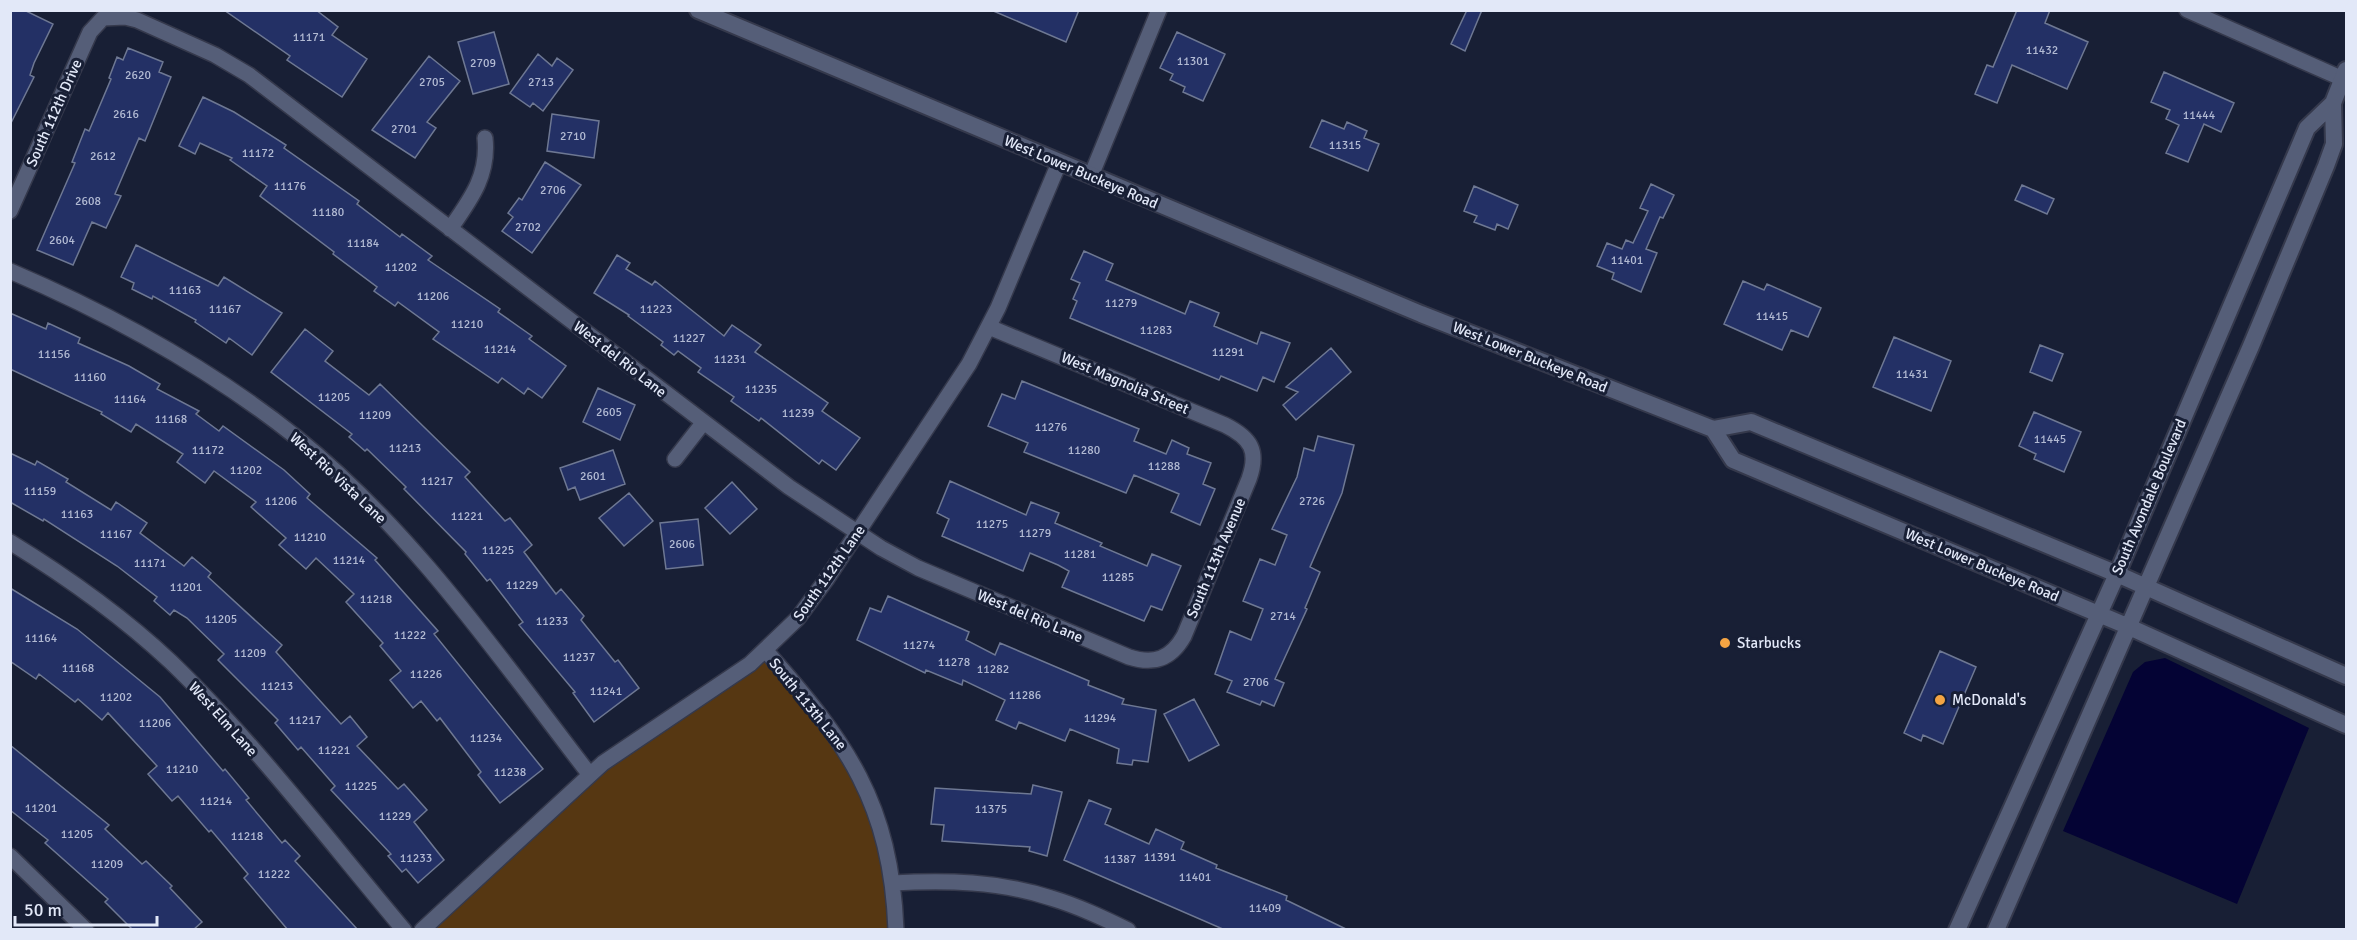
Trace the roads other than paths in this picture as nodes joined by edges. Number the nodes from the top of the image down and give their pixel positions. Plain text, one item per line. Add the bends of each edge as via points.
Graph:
1 (698, 10) edge
2 (1159, 10) edge
3 (2187, 10) edge
4 (103, 18) joint
5 (2345, 74) edge
6 (2333, 103) junction
7 (485, 138) dead end
8 (1059, 163) junction
9 (1091, 176) junction
10 (10, 211) edge
11 (450, 229) junction
12 (10, 271) edge
13 (989, 327) junction
14 (703, 423) junction
15 (1713, 429) junction
16 (1254, 448) joint
17 (675, 459) dead end
18 (858, 532) junction
19 (10, 542) edge
20 (2116, 574) junction
21 (2145, 586) junction
22 (2098, 615) junction
23 (2127, 626) junction
24 (766, 651) junction
25 (1161, 659) joint
26 (2346, 676) edge
27 (2346, 725) edge
28 (590, 775) junction
29 (10, 856) edge
30 (892, 883) junction
31 (86, 930) edge
32 (404, 930) edge
33 (422, 930) edge
34 (896, 930) edge
35 (1128, 930) edge
36 (1957, 930) edge
37 (1996, 930) edge

1 - 8 main road, West Lower Buckeye Road
2 - 9 street
3 - 5 street
4 - 10 street, South 112th Drive via 85,40
4 - 11 street, West del Rio Lane via 136,21 233,64
5 - 6 main road, South Avondale Boulevard
6 - 20 main road, South Avondale Boulevard via 2307,128
6 - 21 main road via 2334,144 2326,166
7 - 11 street via 481,180
8 - 9 main road, West Lower Buckeye Road
8 - 13 street, South 112th Lane
9 - 15 main road, West Lower Buckeye Road via 1421,314
11 - 14 street, West del Rio Lane
12 - 28 street, West Rio Vista Lane via 155,340 229,387 297,438 359,494 442,584
13 - 16 street, West Magnolia Street via 1225,425 1248,438
13 - 18 street, South 112th Lane via 957,384
14 - 17 street
14 - 18 street, West del Rio Lane via 770,474
15 - 20 main road via 1750,422
15 - 22 main road, West Lower Buckeye Road via 1733,460
16 - 25 street, South 113th Avenue via 1249,479 1184,636
18 - 24 street, South 112th Lane via 813,599
18 - 25 street, West del Rio Lane via 927,572 1129,657
19 - 32 street, West Elm Lane via 108,609 192,683
20 - 21 main road
20 - 22 main road, South Avondale Boulevard
21 - 23 main road
21 - 26 main road
22 - 23 main road, West Lower Buckeye Road
22 - 36 main road, South Avondale Boulevard
23 - 27 main road, West Lower Buckeye Road
23 - 37 main road
24 - 28 street, South 112th Lane
24 - 30 street, South 113th Lane via 835,733 860,774 878,820
28 - 33 street, South 112th Lane
29 - 31 street
30 - 34 street, South 113th Lane
30 - 35 street via 961,882 1007,887 1053,898

